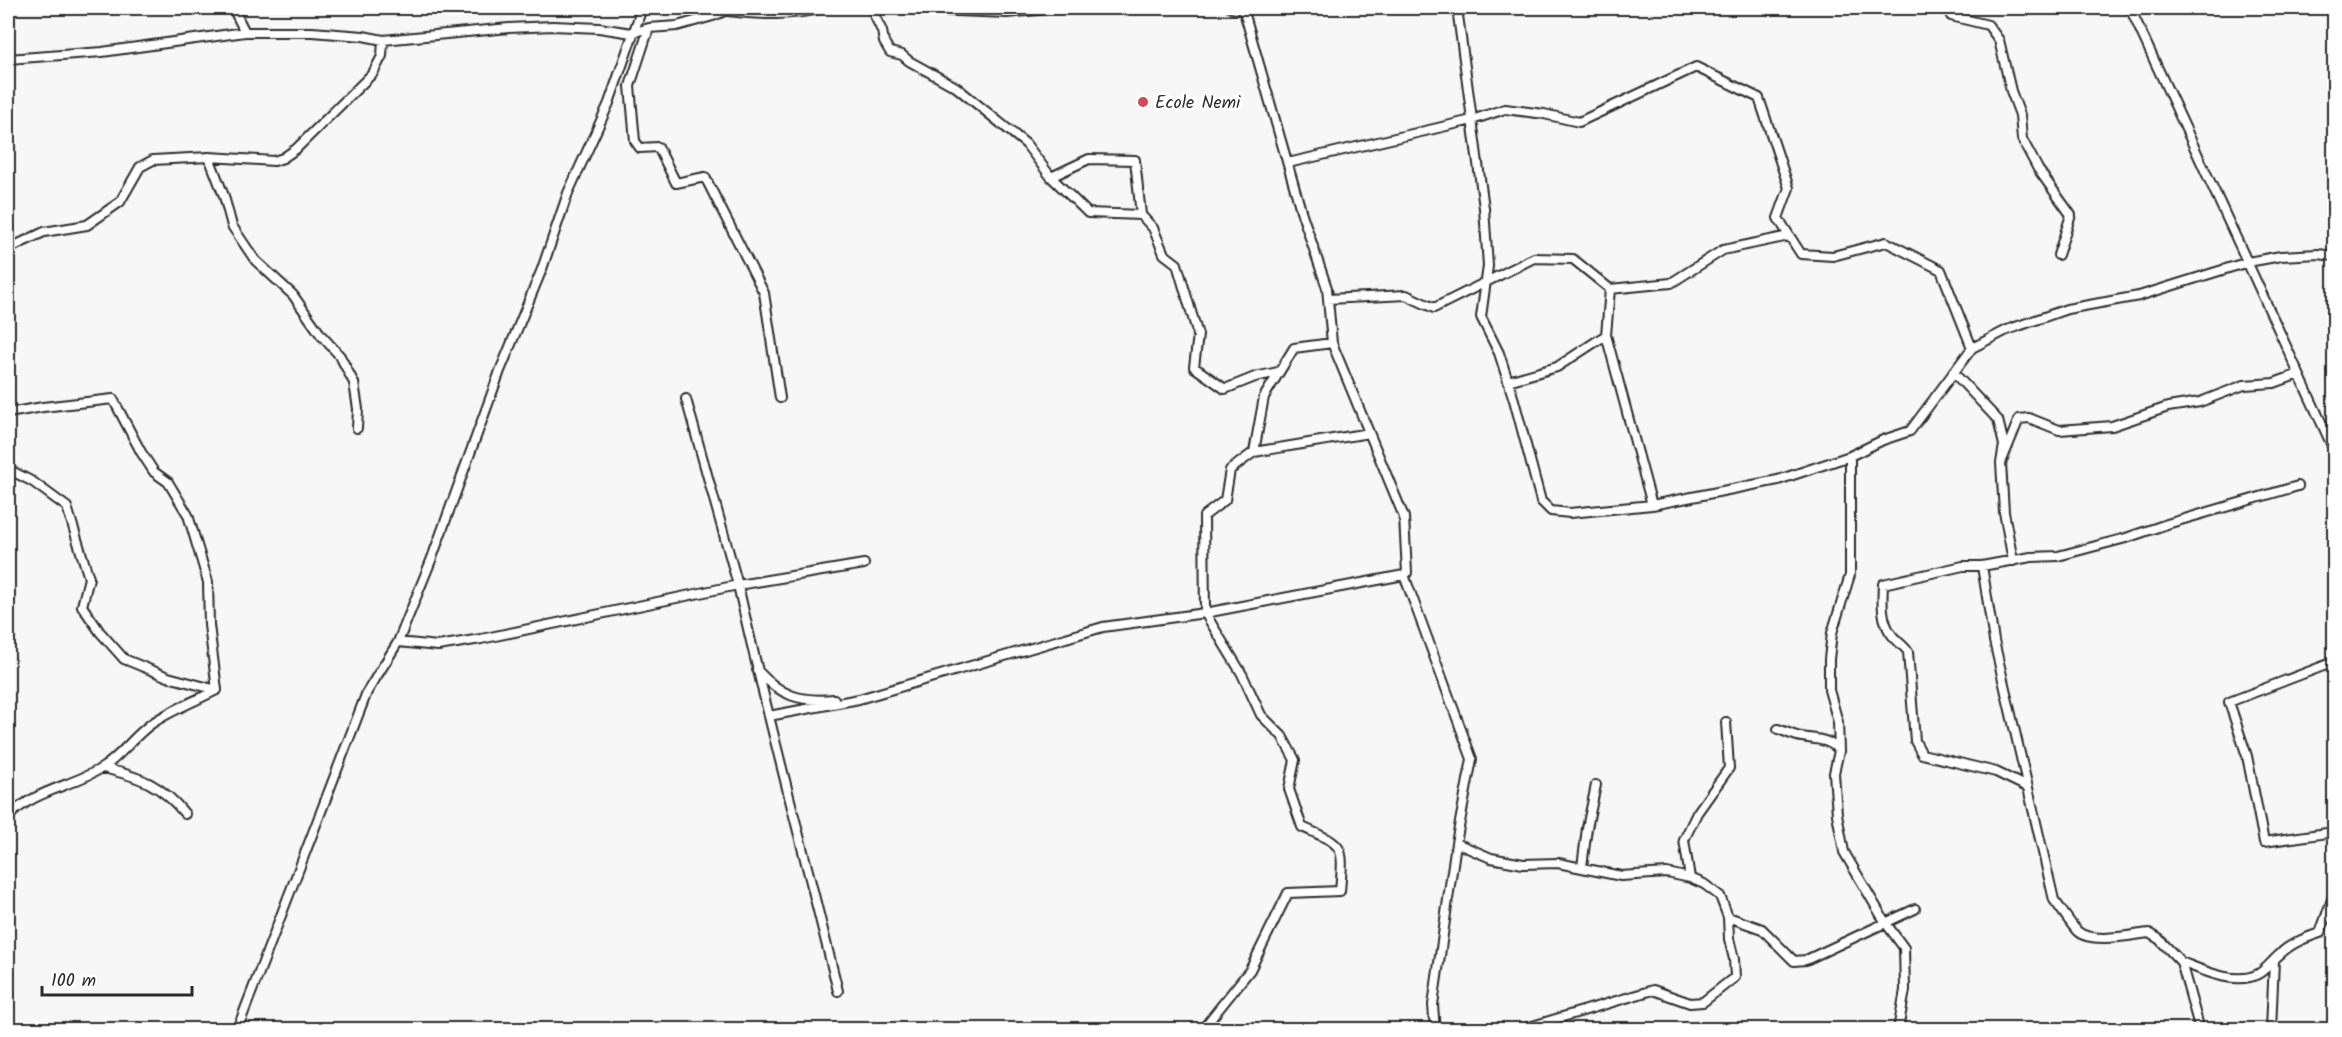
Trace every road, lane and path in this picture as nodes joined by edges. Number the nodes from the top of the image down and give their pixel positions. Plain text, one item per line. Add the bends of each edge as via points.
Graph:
1 (233, 8) edge
2 (642, 8) edge
3 (825, 8) edge
4 (871, 8) edge
5 (879, 8) edge
6 (968, 8) edge
7 (1060, 8) edge
8 (1231, 8) edge
9 (1457, 8) edge
10 (1947, 8) edge
11 (2130, 8) edge
12 (730, 9) edge
13 (1243, 9) edge
14 (959, 11) junction
15 (649, 28) junction
16 (245, 32) junction
17 (632, 33) junction
18 (383, 40) junction
19 (8, 59) edge
20 (1472, 120) junction
21 (209, 157) junction
22 (1288, 163) junction
23 (1051, 177) junction
24 (1142, 215) junction
25 (1789, 236) junction
26 (8, 249) edge
27 (2058, 255) dead end
28 (2334, 256) edge
29 (2248, 262) junction
30 (1486, 284) junction
31 (1610, 289) junction
32 (1328, 299) junction
33 (1606, 335) junction
34 (1332, 343) junction
35 (1972, 348) junction
36 (1278, 372) junction
37 (1953, 372) junction
38 (2299, 374) junction
39 (1508, 381) junction
40 (780, 398) dead end
41 (686, 399) dead end
42 (8, 413) edge
43 (357, 428) dead end
44 (1369, 433) junction
45 (2334, 450) edge
46 (1254, 452) junction
47 (1850, 456) junction
48 (2001, 463) junction
49 (8, 469) edge
50 (2298, 486) dead end
51 (1652, 505) junction
52 (2013, 561) junction
53 (864, 564) dead end
54 (1982, 566) junction
55 (1404, 575) junction
56 (738, 585) junction
57 (1205, 613) junction
58 (398, 642) junction
59 (2334, 662) edge
60 (756, 669) junction
61 (217, 690) junction
62 (859, 699) junction
63 (769, 716) junction
64 (1726, 722) dead end
65 (1778, 729) dead end
66 (1839, 751) junction
67 (103, 768) junction
68 (1596, 785) dead end
69 (2027, 788) junction
70 (185, 814) dead end
71 (8, 817) edge
72 (2334, 832) edge
73 (1456, 843) junction
74 (1582, 867) junction
75 (1690, 878) junction
76 (2334, 894) edge
77 (1915, 909) dead end
78 (1728, 917) junction
79 (1885, 922) junction
80 (2274, 960) junction
81 (2181, 962) junction
82 (838, 991) dead end
83 (237, 1029) edge
84 (1202, 1029) edge
85 (1435, 1029) edge
86 (1519, 1029) edge
87 (1898, 1029) edge
88 (2200, 1029) edge
89 (2271, 1029) edge

1 - 16 street
2 - 17 street
3 - 12 street via 763,15
4 - 23 street via 890,52 956,87 1026,144
5 - 14 street
6 - 14 street
7 - 14 street via 1007,13
8 - 13 street
9 - 20 street
10 - 27 street via 1951,16 1988,25 2000,40 2020,115 2022,139 2038,169 2072,215
11 - 29 street
12 - 15 street via 677,26
13 - 22 street
15 - 17 street
15 - 40 street via 630,86 635,141 640,148 658,147 676,183 705,177 764,293
16 - 18 street via 312,32
16 - 19 street via 102,52
17 - 18 street via 552,26
17 - 58 street via 609,103 568,193
18 - 21 street via 382,56 373,73 284,158 274,161
20 - 22 street
20 - 25 street via 1505,109 1579,122 1696,67 1759,98 1789,188 1778,219
20 - 30 street via 1484,208
21 - 26 street via 153,160 140,167 120,202 87,225 44,232
21 - 43 street via 232,226 255,260 293,295 340,356 354,383
22 - 32 street
23 - 24 street via 1088,213
23 - 24 street via 1089,159 1135,160
24 - 36 street via 1153,228 1164,254 1177,264 1198,335 1194,367 1225,389
25 - 31 street via 1723,250 1671,283
25 - 35 street via 1801,255 1833,256 1886,242 1941,270
28 - 29 street via 2281,256
29 - 35 street via 2139,296 2067,309 2007,330
29 - 38 street
30 - 31 street via 1534,258 1573,259
30 - 32 street via 1434,308 1406,295
30 - 39 street via 1481,318
31 - 33 street
32 - 34 street
33 - 39 street via 1557,367
33 - 51 street
34 - 36 street via 1294,348
34 - 44 street
35 - 37 street
36 - 46 street via 1263,397
37 - 47 street via 1910,431
37 - 48 street via 1998,420 2004,445
38 - 45 street
38 - 48 street via 2274,383 2244,385 2200,402 2168,406 2112,426 2059,430 2028,418 2019,419
39 - 51 street via 1541,501 1551,511 1570,513
41 - 56 street
42 - 61 street via 113,399 147,462 168,482 188,515 208,582
44 - 46 street
44 - 55 street via 1404,517
46 - 57 street via 1230,470 1226,500 1204,516
47 - 51 street via 1778,480
47 - 66 street via 1850,575 1832,633 1829,659 1829,690 1838,722
48 - 52 street
49 - 61 street via 67,507 89,578 82,606 123,659 168,677
50 - 52 street via 2094,547
52 - 54 street
53 - 56 street
54 - 69 street via 1994,641
54 - 69 street via 1963,566 1883,584 1883,618 1893,637 1908,652 1915,741 1922,754 1996,772
55 - 57 street
55 - 73 street via 1472,759
56 - 58 street via 481,639 438,646
56 - 60 street
57 - 62 street via 1103,627
57 - 84 street via 1242,674 1261,715 1282,736 1295,760 1289,789 1302,827 1336,842 1343,855 1340,891 1288,893 1250,969
58 - 83 street via 367,692
59 - 72 street via 2229,702 2247,756 2265,842
60 - 62 street via 776,688 809,701
60 - 63 street
61 - 67 street via 151,724
62 - 63 street
63 - 82 street
64 - 75 street via 1729,768 1697,813 1684,840
65 - 66 street via 1823,740
66 - 79 street via 1834,773 1844,852
67 - 70 street via 146,780
67 - 71 street via 57,787
68 - 74 street
69 - 81 street via 2052,895 2079,933 2111,938 2149,933
73 - 74 street via 1491,858
73 - 85 street via 1432,1005
74 - 75 street via 1621,876 1667,873
75 - 78 street via 1720,896
76 - 80 street via 2320,933 2302,939
77 - 79 street
78 - 79 street via 1762,929 1794,961 1806,960
78 - 86 street via 1736,977 1703,1002 1690,1003 1653,990
79 - 87 street via 1904,948 1905,990
80 - 81 street via 2247,978 2230,977
80 - 89 street
81 - 88 street

